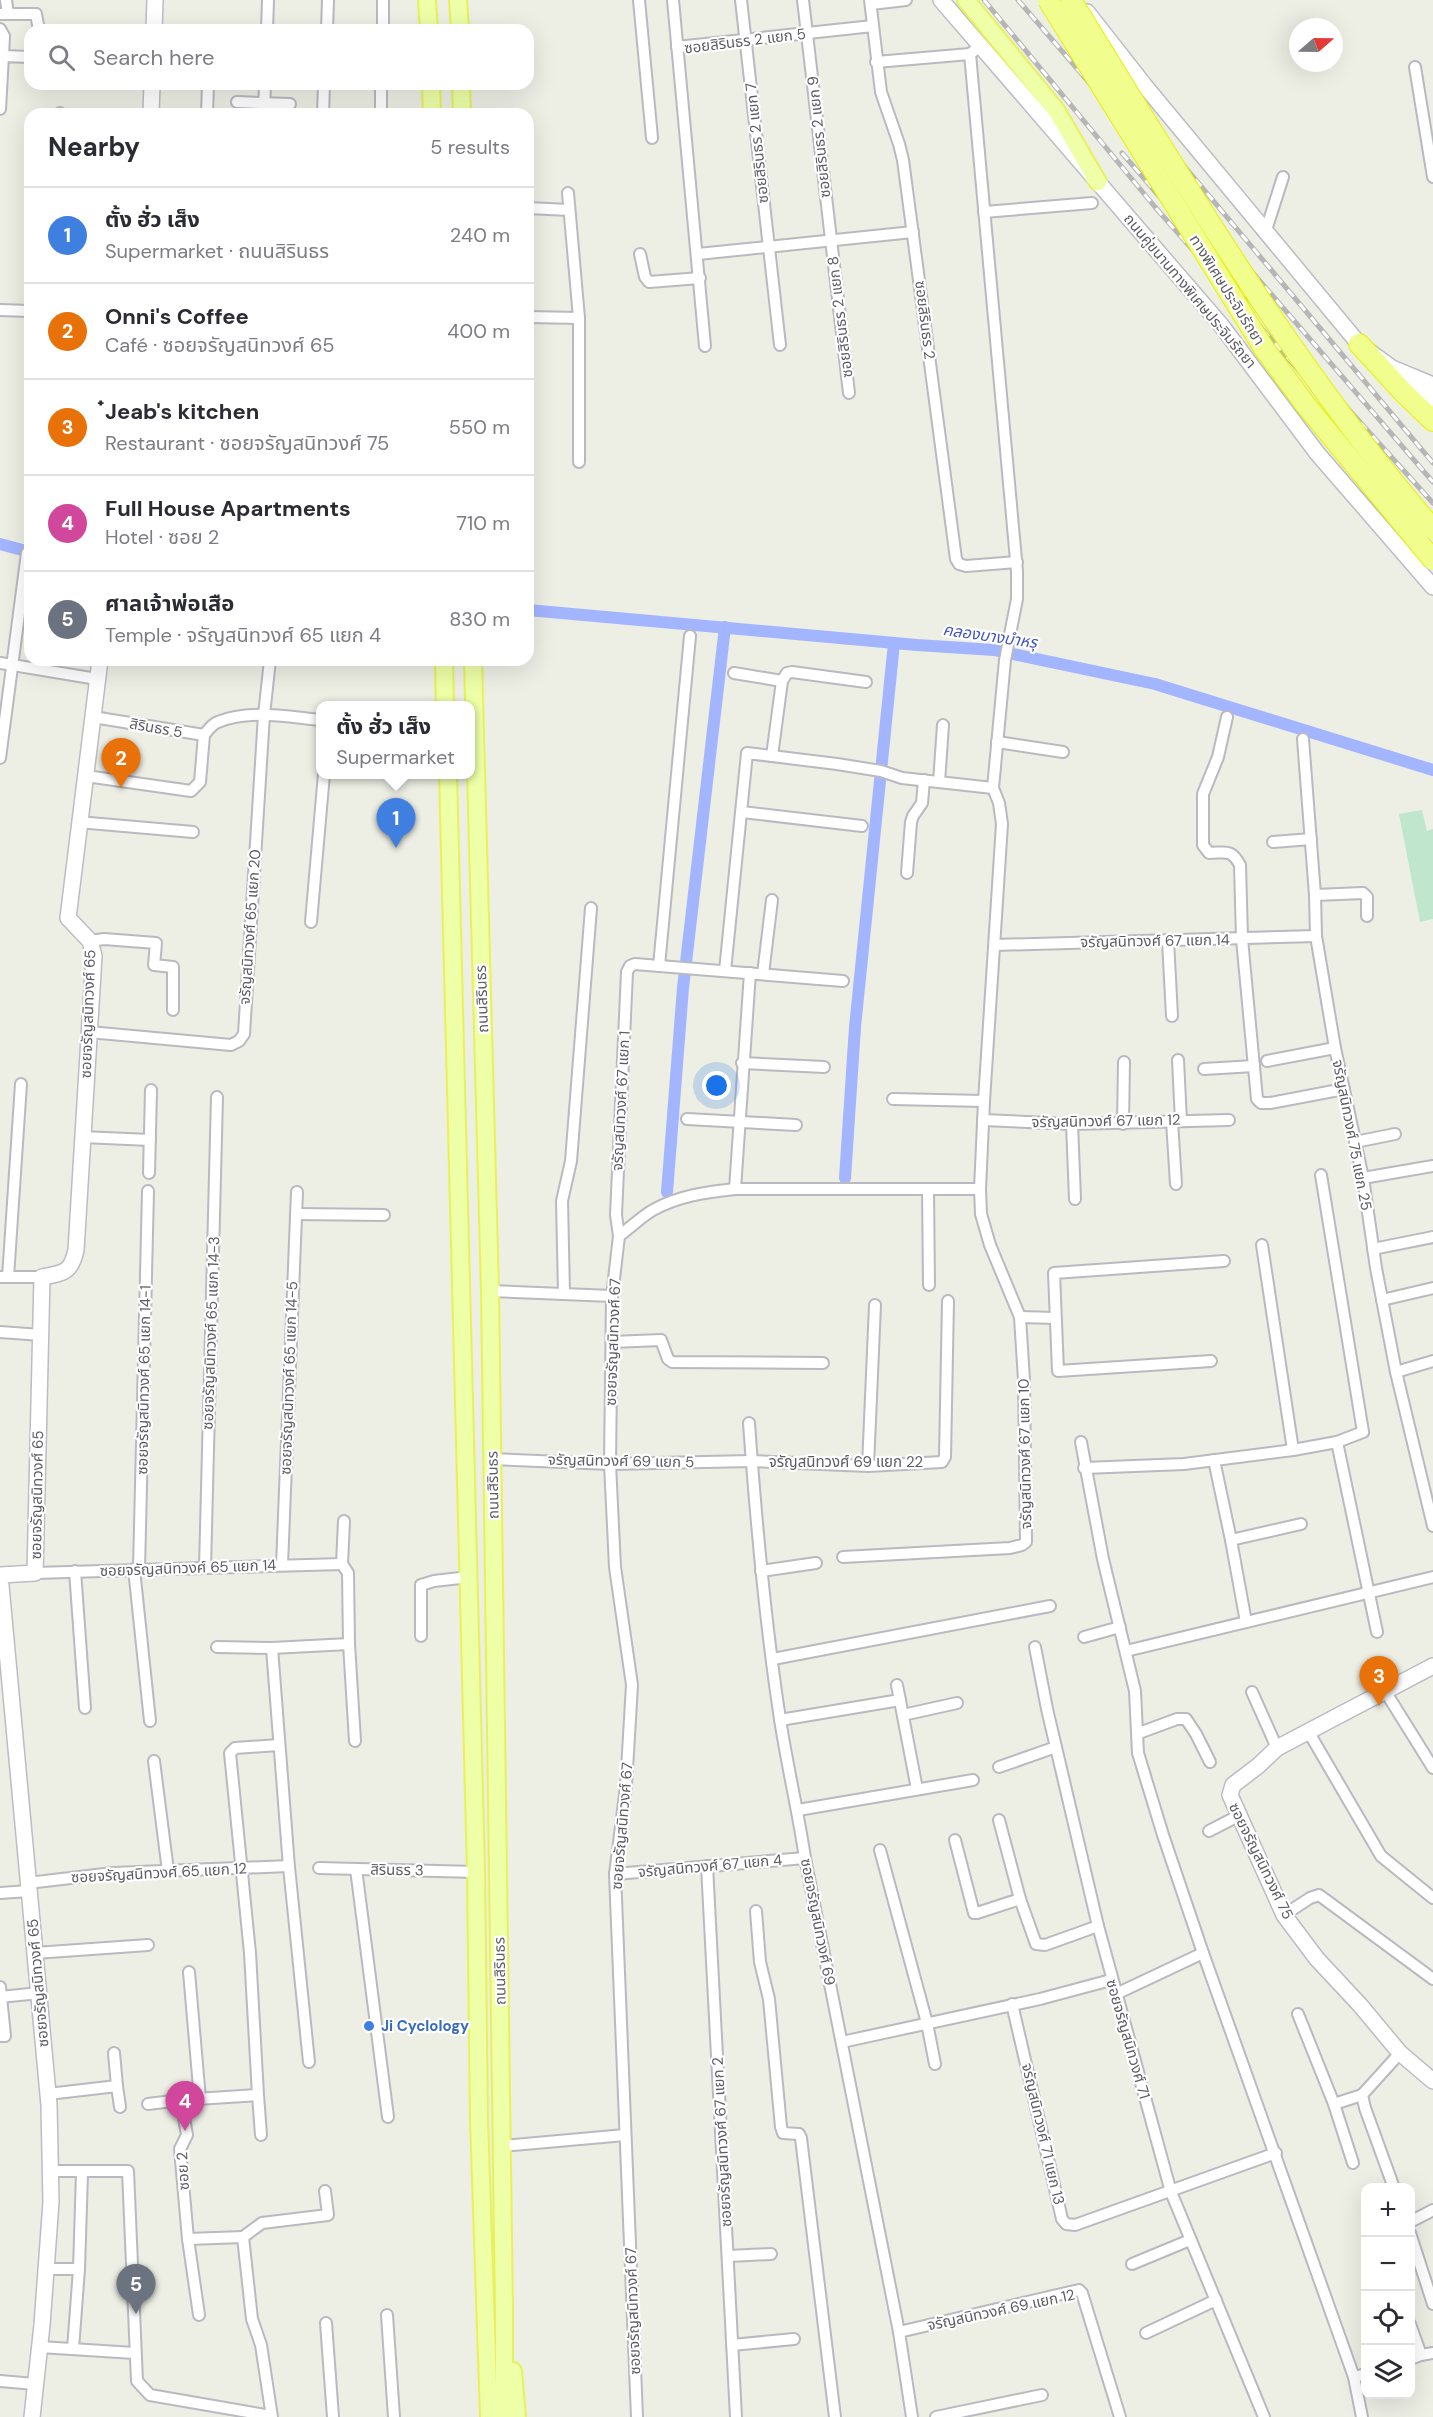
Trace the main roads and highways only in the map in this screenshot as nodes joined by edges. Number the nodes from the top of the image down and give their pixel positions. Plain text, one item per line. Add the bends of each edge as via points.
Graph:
1 (427, 0) edge
2 (458, 0) edge
3 (966, 0) edge
4 (1048, 0) edge
5 (1071, 0) edge
6 (429, 24) edge
7 (460, 24) edge
8 (431, 90) edge
9 (461, 90) edge
10 (432, 108) edge
11 (462, 108) edge
12 (1098, 182) road end
13 (1359, 344) road end
14 (1433, 421) edge
15 (1433, 529) edge
16 (1433, 560) edge
17 (444, 666) edge
18 (473, 666) edge
19 (446, 701) edge
20 (474, 701) edge
21 (475, 736) edge
22 (448, 779) edge
23 (458, 1155) junction
24 (486, 1157) junction
25 (459, 1177) junction
26 (486, 1179) junction
27 (504, 2311) junction
28 (485, 2327) junction
29 (479, 2417) edge
30 (489, 2417) edge
31 (504, 2417) edge
32 (517, 2417) edge

1 - 6 main road
2 - 7 main road
3 - 12 main road via 1056,110
4 - 16 highway, ทางพิเศษประจิมรัถยา, bridge via 1263,347 1318,421
5 - 15 highway, ทางพิเศษประจิมรัถยา, bridge via 1284,336
8 - 10 main road
9 - 11 main road
13 - 14 highway
17 - 19 main road
18 - 20 main road, ถนนสิรินธร
21 - 24 main road, ถนนสิรินธร
22 - 23 main road, ถนนสิรินธร
23 - 24 main road
23 - 25 main road, ถนนสิรินธร
24 - 26 main road, ถนนสิรินธร
25 - 26 main road
25 - 28 main road, ถนนสิรินธร
26 - 27 main road, ถนนสิรินธร
27 - 31 main road, ถนนสิรินธร
27 - 32 main road, ถนนสิรินธร
28 - 29 main road, ถนนสิรินธร
28 - 30 main road, ถนนสิรินธร

